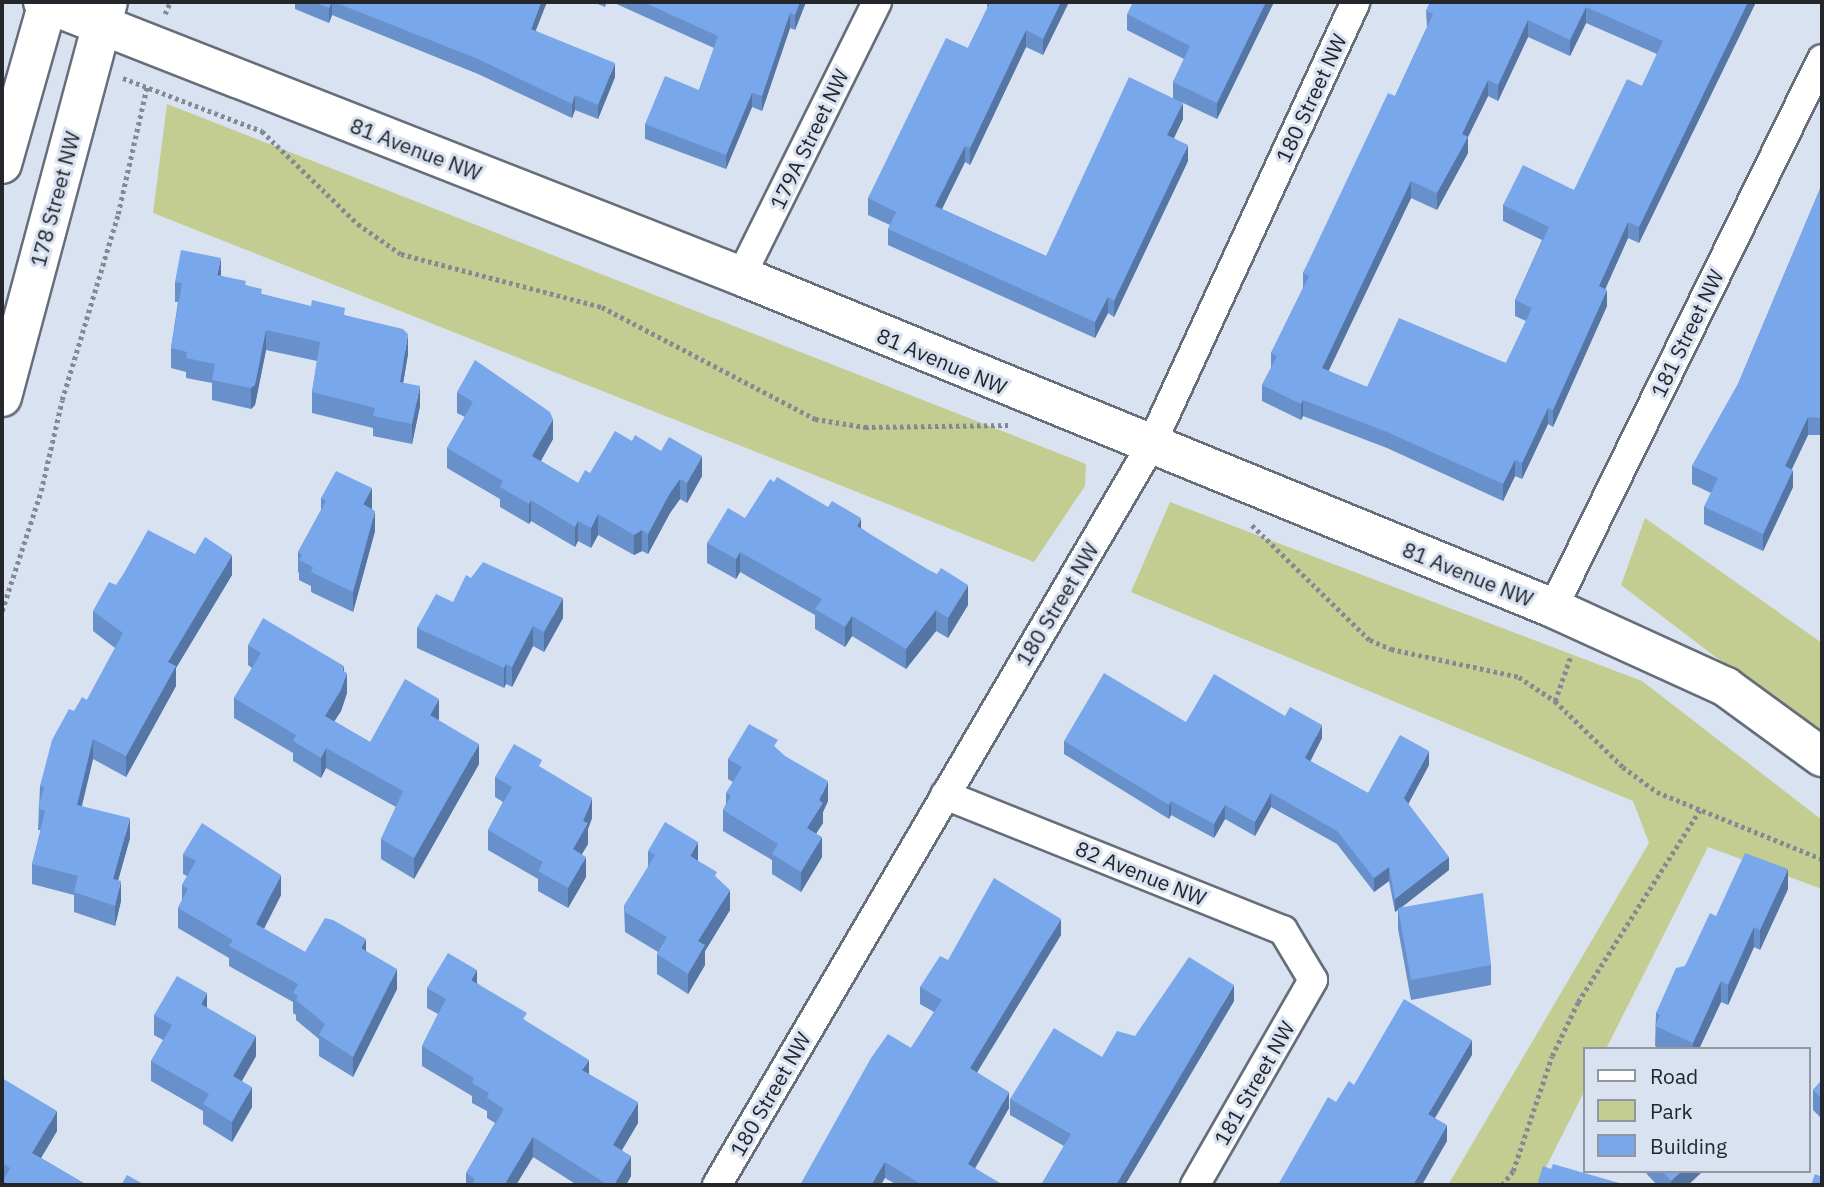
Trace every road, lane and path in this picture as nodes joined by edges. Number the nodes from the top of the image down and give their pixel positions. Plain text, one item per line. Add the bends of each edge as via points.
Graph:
1 (46, 2) edge
2 (877, 2) edge
3 (1356, 2) edge
4 (104, 13) edge
5 (153, 46) junction
6 (1822, 59) edge
7 (91, 67) junction
8 (147, 86) junction
9 (2, 164) edge
10 (741, 276) junction
11 (2, 397) edge
12 (1021, 430) dead end
13 (1150, 447) junction
14 (1248, 521) dead end
15 (2, 611) edge
16 (1568, 615) junction
17 (1555, 701) junction
18 (1822, 757) edge
19 (945, 795) junction
20 (1700, 810) junction
21 (1822, 859) edge
22 (1312, 980) joint
23 (717, 1185) edge
24 (1195, 1185) edge
25 (1502, 1185) edge

1 - 4 street, 81 Avenue NW
1 - 9 street
2 - 10 street, 179A Street NW
3 - 13 street, 180 Street NW
4 - 5 street, 81 Avenue NW
4 - 7 street, 178 Street NW
5 - 8 path
5 - 10 street, 81 Avenue NW
6 - 16 street, 181 Street NW
7 - 8 path
7 - 11 street, 178 Street NW
8 - 12 path via 262,131 358,224 401,254 602,307 815,419 845,426 1009,425
8 - 15 path via 118,214
10 - 13 street, 81 Avenue NW
13 - 16 street, 81 Avenue NW
13 - 19 street, 180 Street NW
14 - 17 path via 1370,640 1391,649 1519,677
16 - 17 path
16 - 18 street, 81 Avenue NW via 1726,687
17 - 20 path via 1639,779
19 - 22 street, 82 Avenue NW via 1283,929
19 - 23 street, 180 Street NW
20 - 21 path
20 - 25 path via 1578,1002 1552,1056 1513,1171
22 - 24 street, 181 Street NW

